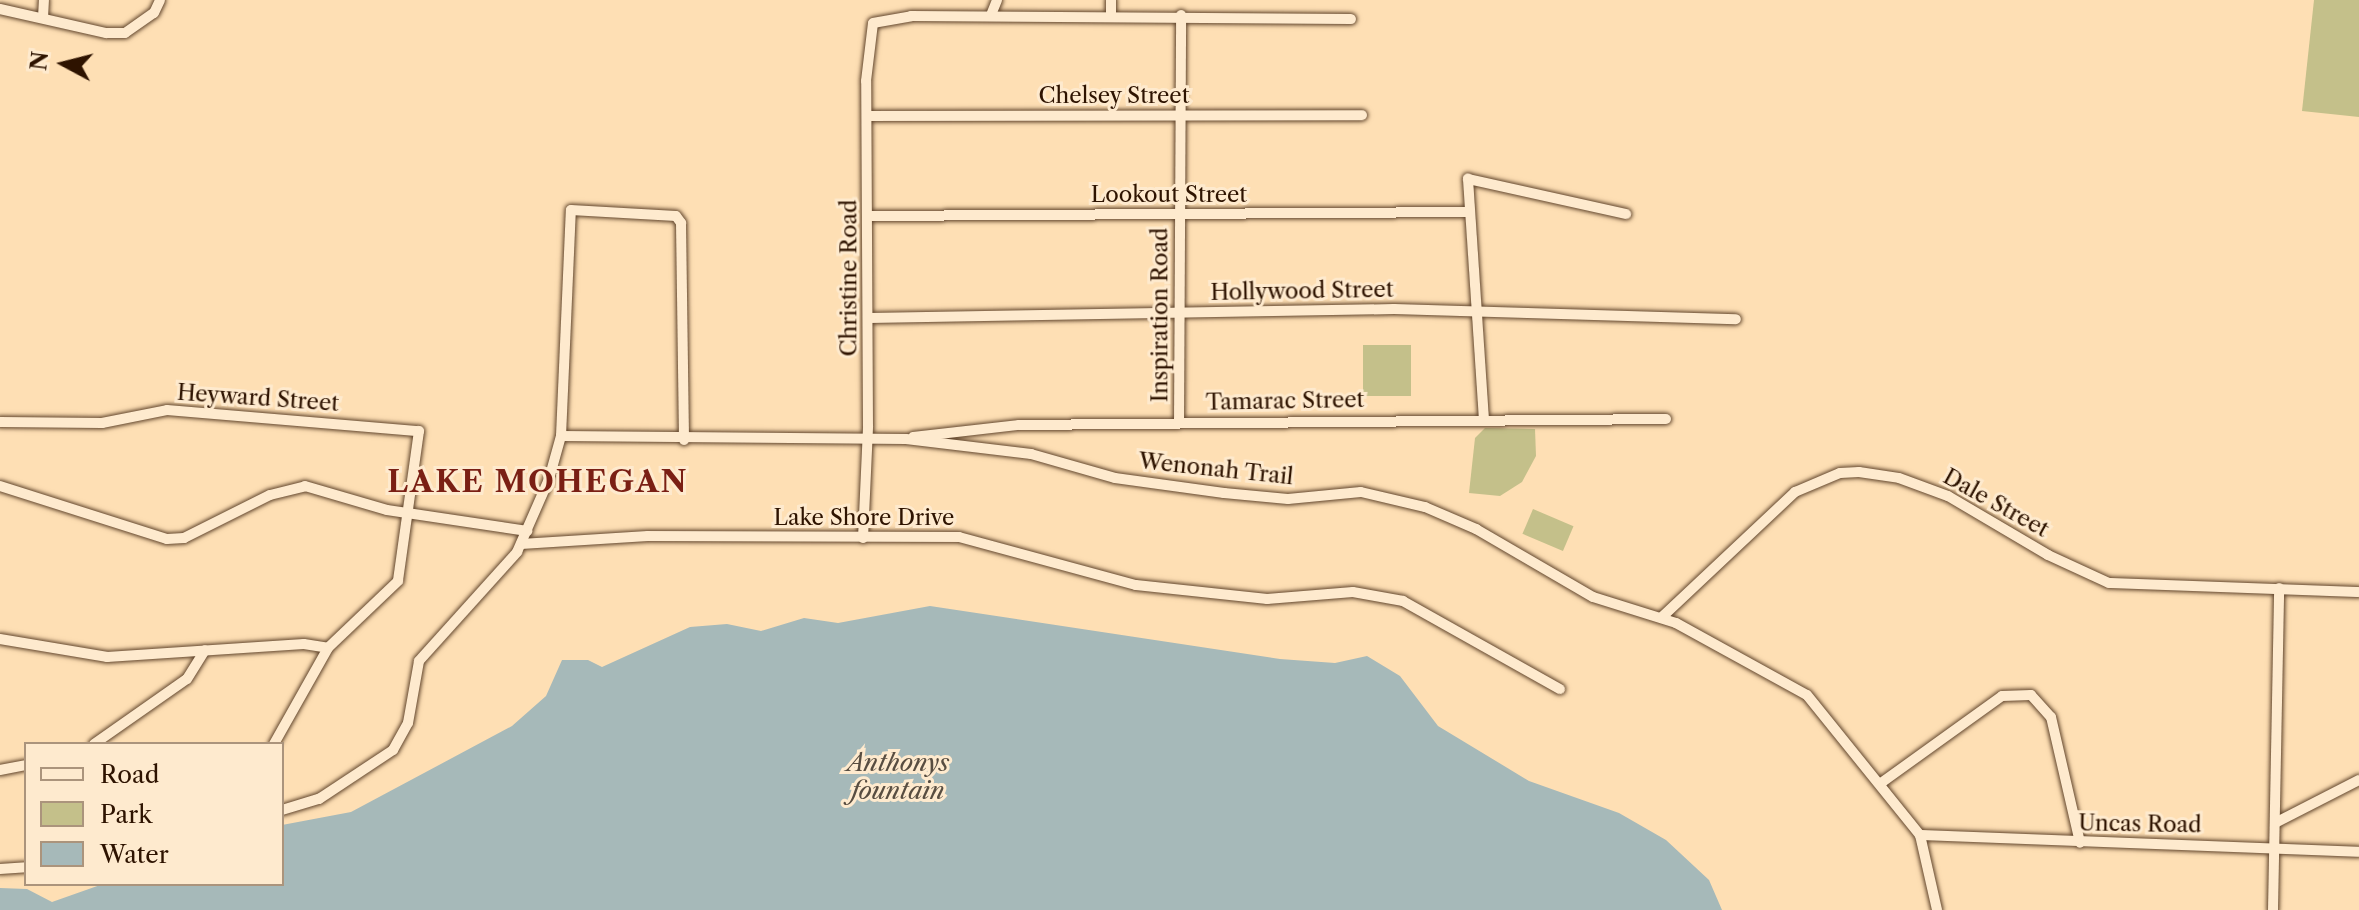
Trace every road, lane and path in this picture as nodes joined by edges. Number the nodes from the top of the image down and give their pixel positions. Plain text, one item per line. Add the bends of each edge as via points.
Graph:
1 (44, 0) edge
2 (160, 0) edge
3 (997, 0) edge
4 (1111, 0) edge
5 (0, 9) edge
6 (991, 15) junction
7 (1111, 15) junction
8 (1181, 15) junction
9 (43, 18) junction
10 (1351, 19) dead end
11 (1362, 115) dead end
12 (867, 116) junction
13 (1181, 116) junction
14 (1469, 212) junction
15 (1626, 214) dead end
16 (1180, 215) junction
17 (869, 216) junction
18 (1183, 313) junction
19 (1474, 315) junction
20 (869, 318) junction
21 (1736, 319) dead end
22 (1666, 419) dead end
23 (1484, 420) junction
24 (0, 422) edge
25 (1179, 423) junction
26 (561, 436) junction
27 (868, 439) junction
28 (906, 439) junction
29 (684, 440) junction
30 (0, 486) edge
31 (409, 513) junction
32 (527, 531) junction
33 (863, 538) junction
34 (521, 544) junction
35 (2279, 588) junction
36 (2359, 592) edge
37 (1662, 617) junction
38 (0, 639) edge
39 (328, 648) junction
40 (205, 650) junction
41 (1560, 689) dead end
42 (97, 742) edge
43 (275, 742) edge
44 (24, 765) edge
45 (0, 770) edge
46 (2359, 780) edge
47 (1881, 783) junction
48 (284, 809) edge
49 (2277, 822) junction
50 (1920, 835) junction
51 (2080, 843) junction
52 (2274, 846) junction
53 (2359, 852) edge
54 (24, 867) edge
55 (0, 869) edge
56 (1937, 910) edge
57 (2273, 910) edge

1 - 9 street
2 - 9 street via 154,13 125,33
3 - 6 street
4 - 7 street
5 - 9 street
6 - 7 street
6 - 12 street, Christine Road via 877,21 870,31
7 - 8 street
8 - 10 street
8 - 13 street, Inspiration Road
11 - 13 street, Chelsey Street
12 - 13 street, Chelsey Street
12 - 17 street, Christine Road
13 - 16 street, Inspiration Road
14 - 15 street via 1468,179
14 - 16 street, Lookout Street
14 - 19 street
16 - 17 street, Lookout Street
16 - 18 street, Inspiration Road
17 - 20 street, Christine Road
18 - 19 street, Hollywood Street via 1394,309
18 - 20 street, Hollywood Street
18 - 25 street, Inspiration Road
19 - 21 street, Hollywood Street
19 - 23 street
20 - 27 street, Christine Road
22 - 23 street, Tamarac Street
23 - 25 street, Tamarac Street
24 - 31 street, Heyward Street via 102,423 167,410 419,431
25 - 28 street, Tamarac Street via 1019,425
26 - 29 street, Wenonah Trail
26 - 29 street via 571,210 676,216 681,223
26 - 32 street
27 - 28 street, Wenonah Trail
27 - 29 street, Wenonah Trail
27 - 33 street, Christine Road
28 - 37 street, Wenonah Trail via 1031,454 1115,478 1224,493 1288,499 1361,492 1425,507 1476,529 1593,597
30 - 31 street via 167,539 184,538 270,495 305,486
31 - 32 street
31 - 39 street via 398,581
32 - 34 street
33 - 34 street, Lake Shore Drive via 610,537
33 - 41 street, Lake Shore Drive via 972,539 1080,574 1136,585 1267,599 1353,592 1403,601
34 - 48 street via 419,661 408,723 393,750 319,799
35 - 36 street, Dale Street
35 - 37 street, Dale Street via 2109,583 1917,483 1840,473 1795,492
35 - 49 street
37 - 47 street, Wenonah Trail via 1807,695
38 - 40 street via 107,657
39 - 40 street
39 - 43 street
40 - 42 street via 187,679
44 - 45 street
46 - 49 street
47 - 50 street, Wenonah Trail
47 - 51 street via 1930,744 2010,694 2031,695 2051,717
49 - 52 street
50 - 51 street, Uncas Road
50 - 56 street, Wenonah Trail
51 - 52 street, Uncas Road
52 - 53 street, Uncas Road
52 - 57 street
54 - 55 street

